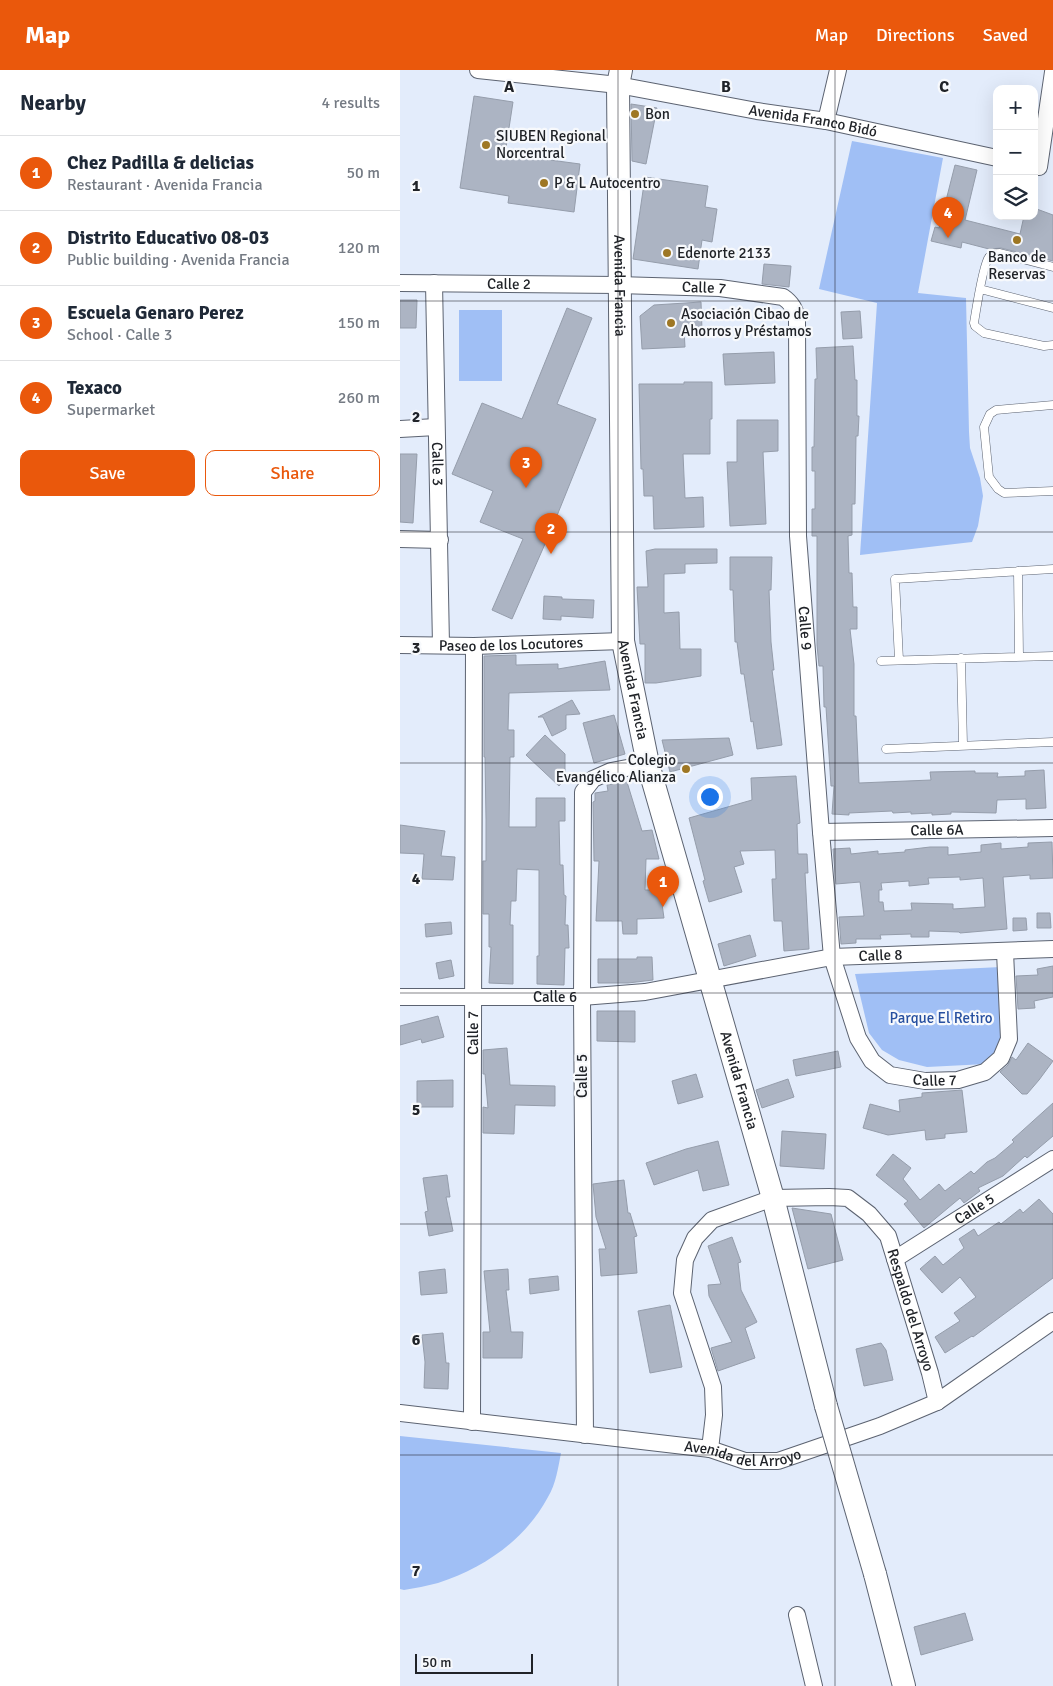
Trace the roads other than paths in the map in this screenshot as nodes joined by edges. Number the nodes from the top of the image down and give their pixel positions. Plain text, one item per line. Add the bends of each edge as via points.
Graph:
1 (478, 70) edge
2 (838, 70) edge
3 (1053, 72) edge
4 (619, 78) edge
5 (826, 121) junction
6 (993, 157) edge
7 (1042, 167) edge
8 (1053, 267) edge
9 (400, 283) edge
10 (434, 283) junction
11 (618, 285) junction
12 (980, 289) junction
13 (788, 301) joint
14 (1053, 308) edge
15 (1053, 345) edge
16 (1053, 405) edge
17 (436, 427) junction
18 (400, 429) edge
19 (1053, 491) edge
20 (400, 539) edge
21 (440, 540) junction
22 (1053, 569) edge
23 (1018, 571) junction
24 (623, 641) junction
25 (400, 644) edge
26 (441, 645) junction
27 (474, 646) junction
28 (1053, 656) edge
29 (1019, 657) junction
30 (961, 658) junction
31 (899, 660) junction
32 (880, 661) dead end
33 (1053, 742) edge
34 (963, 745) junction
35 (886, 749) dead end
36 (648, 764) junction
37 (1053, 828) edge
38 (821, 832) junction
39 (1053, 950) edge
40 (1005, 952) junction
41 (832, 957) junction
42 (710, 980) junction
43 (400, 997) edge
44 (582, 997) junction
45 (473, 998) junction
46 (1053, 1159) edge
47 (773, 1198) junction
48 (896, 1259) junction
49 (1053, 1321) edge
50 (937, 1402) junction
51 (400, 1413) edge
52 (472, 1422) junction
53 (585, 1435) junction
54 (710, 1449) junction
55 (797, 1614) dead end
56 (814, 1686) edge
57 (904, 1686) edge

1 - 4 street, Avenida Franco Bidó
2 - 5 street
3 - 7 street
4 - 5 street, Avenida Franco Bidó via 757,110
4 - 11 main road, Avenida Francia
5 - 6 street, Avenida Franco Bidó
8 - 12 lane via 996,253 988,258
9 - 10 street, Calle 2
10 - 11 street, Calle 2
10 - 17 street, Calle 3
11 - 13 street, Calle 7 via 720,288
11 - 24 main road, Avenida Francia
12 - 14 lane
12 - 15 lane via 974,323 978,330 1044,346
13 - 38 street, Calle 9 via 796,311 797,320 798,536
16 - 19 lane via 996,410 990,414 984,427 989,477 998,489 1004,493
17 - 18 street
17 - 21 street, Calle 3
20 - 21 street
21 - 26 street, Calle 3
22 - 23 lane
23 - 29 lane
23 - 31 lane via 895,579
24 - 27 street, Paseo de los Locutores
24 - 36 main road, Avenida Francia
25 - 26 street, Paseo de los Locutores
26 - 27 street, Paseo de los Locutores
27 - 45 street, Calle 7
28 - 29 lane
29 - 30 lane
30 - 31 lane
30 - 34 lane
31 - 32 lane
33 - 34 lane
34 - 35 lane
36 - 42 main road, Avenida Francia
36 - 44 street, Calle 5 via 593,779 583,792
37 - 38 street, Calle 6A
38 - 41 street, Calle 9
39 - 40 street, Calle 8
40 - 41 street, Calle 8
40 - 41 street, Calle 7 via 1010,1039 1001,1058 985,1072 958,1080 924,1081 890,1075 872,1060 858,1038
41 - 42 street, Calle 8
42 - 44 street, Calle 6 via 645,992
42 - 47 main road, Avenida Francia
43 - 45 street, Calle 6
44 - 45 street, Calle 6
44 - 53 street, Calle 5
45 - 52 street, Calle 7
46 - 48 street, Calle 5
47 - 48 street, Respaldo del Arroyo via 848,1198 869,1214 888,1236
47 - 54 street, Respaldo del Arroyo via 712,1220 695,1238 685,1260 682,1293 713,1387
47 - 57 main road, Avenida Francia, bridge via 826,1406
48 - 50 street, Respaldo del Arroyo
49 - 50 street, Avenida del Arroyo
50 - 54 street, Avenida del Arroyo via 778,1462 745,1461
51 - 52 street, Avenida del Arroyo
52 - 53 street, Avenida del Arroyo
53 - 54 street, Avenida del Arroyo
55 - 56 street

